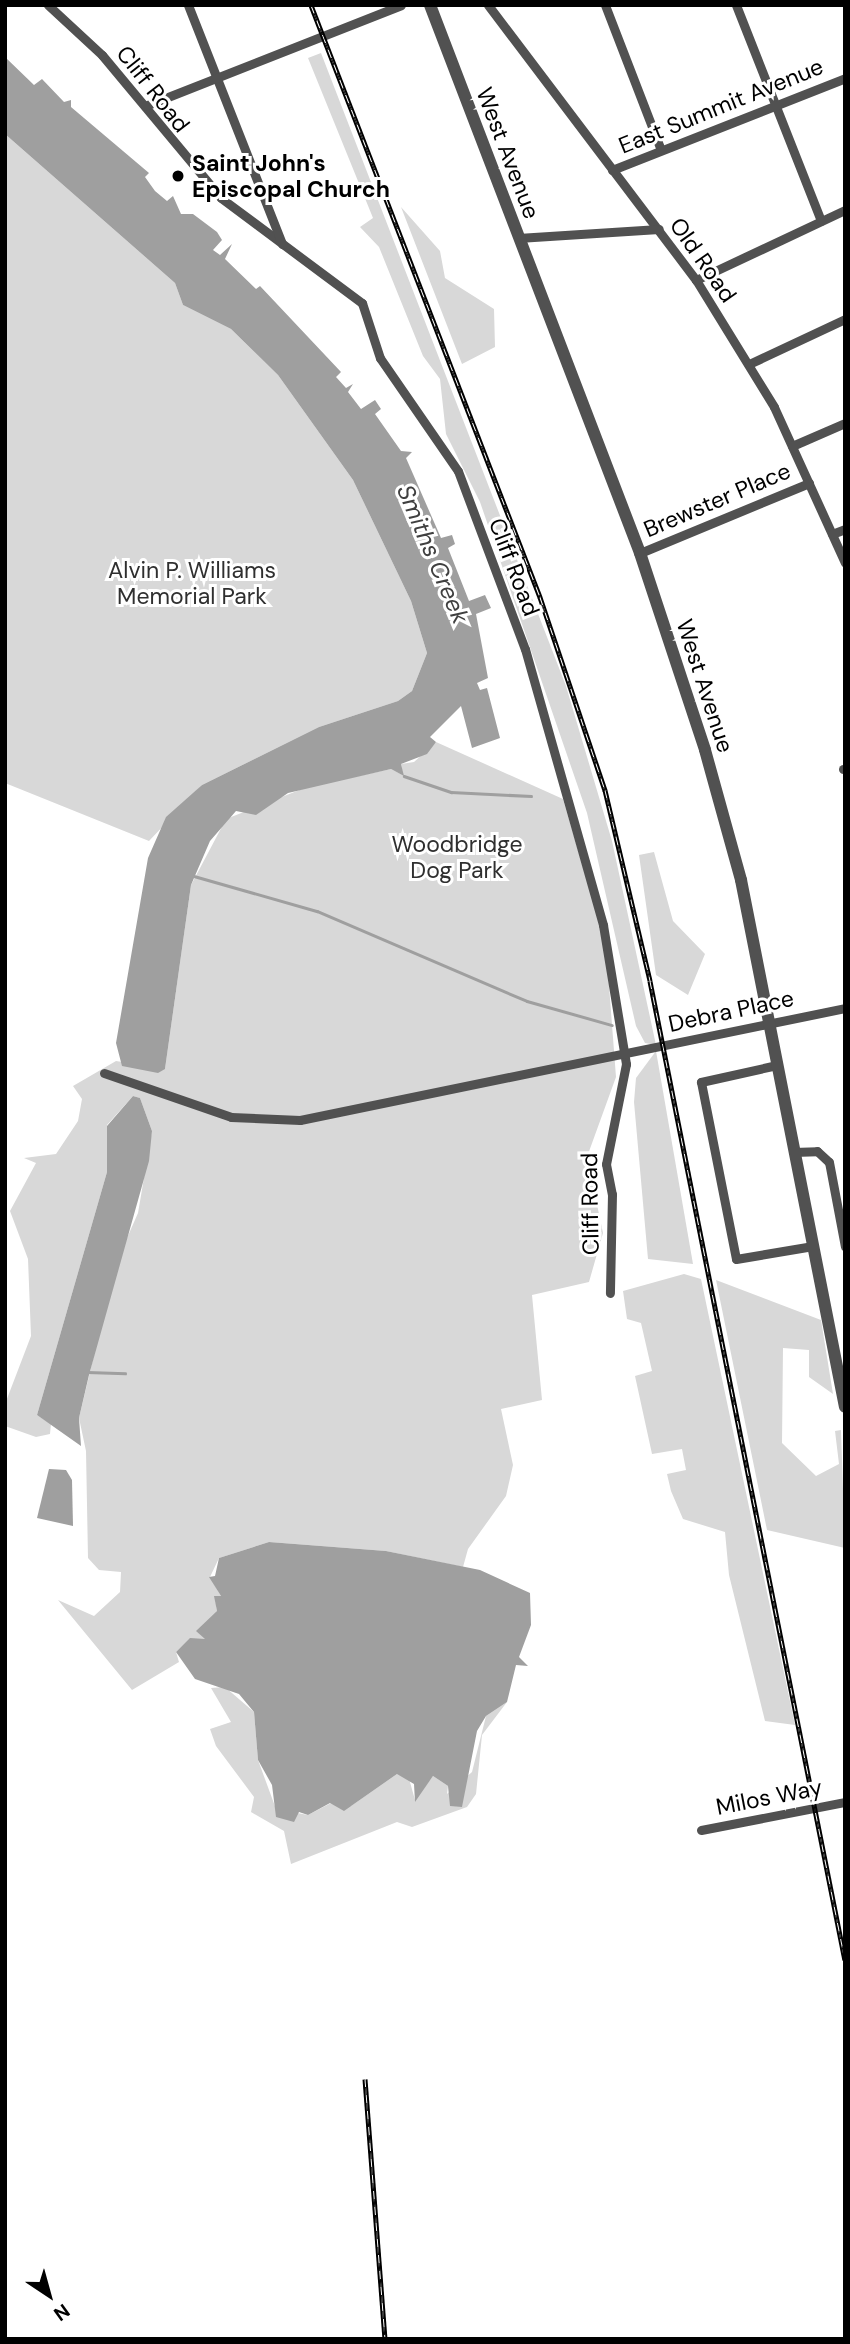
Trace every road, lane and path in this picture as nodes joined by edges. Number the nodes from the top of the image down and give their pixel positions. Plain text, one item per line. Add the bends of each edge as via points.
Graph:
1 (48, 5) edge
2 (188, 5) edge
3 (401, 5) edge
4 (429, 5) edge
5 (488, 5) edge
6 (605, 5) edge
7 (736, 5) edge
8 (216, 78) junction
9 (845, 78) edge
10 (775, 105) junction
11 (145, 106) junction
12 (661, 150) junction
13 (612, 170) junction
14 (845, 210) edge
15 (821, 220) junction
16 (659, 229) junction
17 (518, 238) junction
18 (283, 245) junction
19 (696, 280) junction
20 (845, 319) edge
21 (750, 364) junction
22 (845, 423) edge
23 (792, 446) junction
24 (809, 483) junction
25 (845, 529) edge
26 (832, 534) junction
27 (640, 553) junction
28 (845, 563) edge
29 (845, 1008) edge
30 (768, 1023) junction
31 (625, 1054) junction
32 (777, 1065) junction
33 (104, 1073) dead end
34 (793, 1152) junction
35 (813, 1246) junction
36 (845, 1247) edge
37 (610, 1293) dead end
38 (845, 1407) edge
39 (845, 1802) edge
40 (701, 1830) dead end

1 - 11 street, Cliff Road
2 - 8 street
3 - 8 street
4 - 17 street, West Avenue
5 - 13 street, Old Road
6 - 12 street
7 - 10 street
8 - 11 street
8 - 18 street
9 - 10 street, East Summit Avenue
10 - 12 street, East Summit Avenue
10 - 15 street
11 - 18 street, Cliff Road via 198,176
12 - 13 street, East Summit Avenue
13 - 16 street, Old Road
14 - 15 street
15 - 19 street
16 - 17 street
16 - 19 street, Old Road
17 - 27 street, West Avenue
18 - 31 street, Cliff Road via 362,303 380,358 458,471 525,649 593,882
19 - 21 street, Old Road
20 - 21 street
21 - 23 street, Old Road
22 - 23 street
23 - 24 street, Old Road
24 - 26 street, Old Road
24 - 27 street, Brewster Place
25 - 26 street
26 - 28 street, Old Road
27 - 30 street, West Avenue via 726,828
29 - 30 street, Debra Place
30 - 31 street, Debra Place
30 - 32 street, West Avenue
31 - 33 street, Debra Place via 288,1120 231,1117
31 - 37 street, Cliff Road via 606,1164 612,1194
32 - 34 street, West Avenue
32 - 35 street via 701,1082 736,1259
34 - 35 street, West Avenue
34 - 36 street via 817,1151 829,1162
35 - 38 street, West Avenue
39 - 40 street, Milos Way

